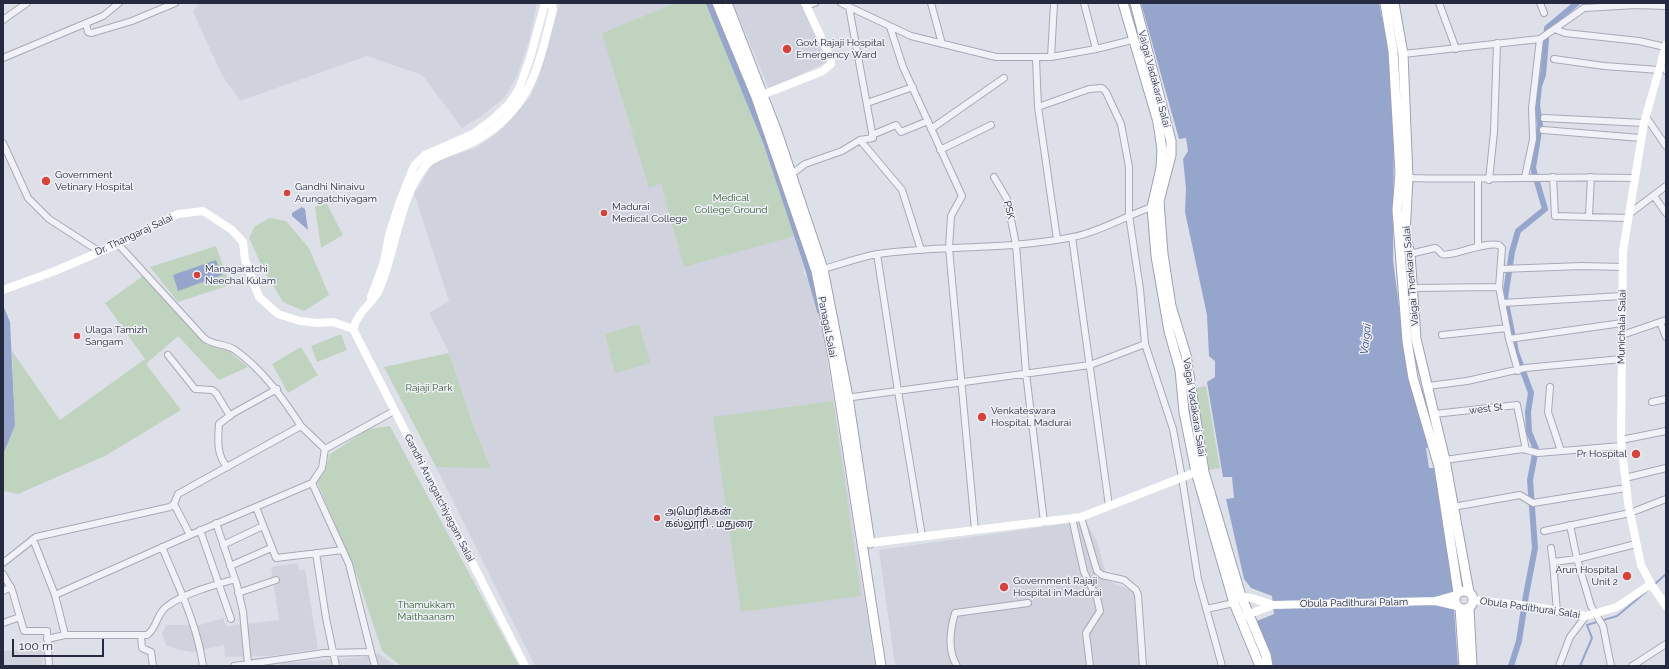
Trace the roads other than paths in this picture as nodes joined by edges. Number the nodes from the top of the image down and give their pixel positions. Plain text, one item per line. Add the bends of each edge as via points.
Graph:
1 (27, 3) edge
2 (119, 3) edge
3 (175, 3) edge
4 (545, 3) edge
5 (551, 3) edge
6 (717, 3) edge
7 (727, 3) edge
8 (815, 3) edge
9 (841, 3) edge
10 (931, 3) edge
11 (1054, 3) edge
12 (1084, 3) edge
13 (1123, 3) edge
14 (1135, 3) edge
15 (1385, 3) edge
16 (1394, 3) edge
17 (1439, 3) edge
18 (1540, 3) edge
19 (1636, 4) edge
20 (805, 5) edge
21 (1582, 5) edge
22 (1666, 6) edge
23 (849, 7) junction
24 (1544, 13) dead end
25 (3, 20) edge
26 (86, 24) junction
27 (890, 27) junction
28 (1553, 30) junction
29 (1542, 38) junction
30 (1132, 40) junction
31 (1497, 43) junction
32 (942, 44) junction
33 (1666, 46) edge
34 (1096, 49) junction
35 (1456, 49) junction
36 (1403, 54) junction
37 (1051, 57) junction
38 (3, 58) edge
39 (1036, 58) junction
40 (1554, 59) dead end
41 (1662, 68) edge
42 (1004, 78) dead end
43 (913, 86) junction
44 (760, 96) junction
45 (867, 103) junction
46 (1038, 107) junction
47 (1544, 118) dead end
48 (1645, 120) junction
49 (928, 121) junction
50 (991, 125) dead end
51 (930, 130) junction
52 (1543, 130) dead end
53 (872, 135) junction
54 (1641, 138) junction
55 (860, 140) junction
56 (3, 143) edge
57 (1666, 146) edge
58 (940, 150) junction
59 (792, 173) junction
60 (994, 177) dead end
61 (1528, 177) junction
62 (1553, 177) junction
63 (1591, 177) junction
64 (1408, 178) junction
65 (1635, 178) junction
66 (784, 179) junction
67 (1478, 180) junction
68 (1489, 180) junction
69 (1666, 186) edge
70 (1654, 196) junction
71 (1152, 207) junction
72 (1666, 213) edge
73 (1129, 215) junction
74 (1589, 215) junction
75 (1629, 216) junction
76 (1072, 238) junction
77 (1057, 239) junction
78 (118, 244) junction
79 (1016, 245) junction
80 (1478, 246) junction
81 (948, 248) junction
82 (921, 250) junction
83 (100, 252) junction
84 (877, 254) junction
85 (1410, 254) junction
86 (1623, 268) junction
87 (1503, 269) junction
88 (820, 270) junction
89 (1498, 287) junction
90 (1412, 288) junction
91 (3, 290) edge
92 (1622, 296) junction
93 (371, 300) junction
94 (1503, 303) junction
95 (1663, 321) edge
96 (1622, 324) junction
97 (1507, 328) junction
98 (353, 329) junction
99 (1442, 335) dead end
100 (1622, 335) junction
101 (1666, 337) edge
102 (1509, 339) junction
103 (1146, 344) junction
104 (168, 354) dead end
105 (1622, 359) junction
106 (1090, 365) junction
107 (1518, 371) junction
108 (1026, 373) junction
109 (962, 382) junction
110 (1428, 386) junction
111 (1550, 387) dead end
112 (277, 389) junction
113 (898, 391) junction
114 (844, 398) junction
115 (1666, 399) edge
116 (1652, 402) dead end
117 (394, 410) junction
118 (1434, 414) junction
119 (230, 416) junction
120 (301, 426) junction
121 (1666, 431) edge
122 (1621, 443) junction
123 (325, 449) junction
124 (1561, 451) junction
125 (1532, 452) junction
126 (1445, 460) junction
127 (228, 467) junction
128 (1666, 468) edge
129 (1200, 472) junction
130 (1182, 478) junction
131 (1625, 478) junction
132 (312, 482) junction
133 (1626, 488) junction
134 (1666, 499) edge
135 (174, 504) junction
136 (1109, 506) junction
137 (1453, 506) junction
138 (256, 507) junction
139 (1630, 513) junction
140 (1077, 518) junction
141 (1044, 522) junction
142 (216, 523) junction
143 (1570, 525) junction
144 (263, 526) junction
145 (200, 530) junction
146 (975, 530) junction
147 (1544, 531) dead end
148 (190, 534) junction
149 (922, 536) junction
150 (33, 539) junction
151 (870, 543) joint
152 (223, 544) junction
153 (1636, 544) junction
154 (162, 547) junction
155 (271, 548) junction
156 (1551, 548) dead end
157 (343, 550) junction
158 (316, 553) junction
159 (1577, 559) junction
160 (1553, 562) junction
161 (3, 563) edge
162 (230, 566) junction
163 (3, 574) edge
164 (235, 579) junction
165 (276, 580) dead end
166 (219, 584) junction
167 (1651, 584) junction
168 (11, 587) junction
169 (3, 590) edge
170 (238, 593) junction
171 (1457, 593) junction
172 (55, 595) junction
173 (184, 597) junction
174 (1236, 598) junction
175 (1434, 601) junction
176 (1028, 603) dead end
177 (1466, 603) junction
178 (1273, 605) junction
179 (1666, 606) edge
180 (1206, 609) junction
181 (1557, 612) junction
182 (1247, 615) junction
183 (1586, 616) junction
184 (1598, 616) junction
185 (20, 617) junction
186 (231, 619) dead end
187 (3, 623) edge
188 (65, 635) junction
189 (141, 636) junction
190 (48, 639) junction
191 (1666, 644) edge
192 (371, 652) junction
193 (333, 653) junction
194 (249, 664) edge
195 (49, 666) edge
196 (153, 666) edge
197 (203, 666) edge
198 (234, 666) edge
199 (336, 666) edge
200 (375, 666) edge
201 (525, 666) edge
202 (881, 666) edge
203 (957, 666) edge
204 (1090, 666) edge
205 (1143, 666) edge
206 (1222, 666) edge
207 (1260, 666) edge
208 (1268, 666) edge
209 (1464, 666) edge
210 (1472, 666) edge
211 (1559, 666) edge
212 (1611, 666) edge
213 (1632, 666) edge

1 - 25 street
2 - 26 street via 103,16
3 - 26 street via 132,21 92,33 88,32
4 - 93 street via 524,77 509,104 472,134 425,154 414,166 389,235 384,262
5 - 93 street via 553,9 539,64 526,94 496,127 476,141 429,162 421,172 406,203 390,262 378,292
6 - 44 main road, Panagal Salai
7 - 44 main road, Panagal Salai
8 - 20 street
9 - 23 street
10 - 32 street
11 - 37 street
12 - 34 street
13 - 30 main road, Vaigai Vadakarai Salai
14 - 129 main road, Vaigai Vadakarai Salai via 1171,141 1171,155 1159,201 1163,254 1171,306 1186,355
15 - 171 main road, Vaigai Thenkarai Salai via 1394,58 1400,173 1397,210 1407,341 1413,378 1438,468
16 - 36 main road, Vaigai Thenkarai Salai
17 - 35 street
18 - 24 street
19 - 21 street
19 - 22 street
20 - 44 street via 831,59 831,64 823,71
21 - 28 street
23 - 27 street
23 - 45 street
26 - 38 street
27 - 32 street via 911,36
27 - 43 street via 903,67
28 - 29 street
28 - 33 street
29 - 31 street
29 - 61 street via 1532,108 1533,139
30 - 34 street
30 - 71 main road, Vaigai Vadakarai Salai via 1158,122 1162,150 1161,168
31 - 35 street
31 - 68 street via 1494,132
32 - 39 street via 996,57
33 - 41 street, Munichalai Salai
34 - 37 street
35 - 36 street
36 - 64 main road, Vaigai Thenkarai Salai
37 - 39 street
39 - 46 street
40 - 41 street via 1604,66
41 - 48 street, Munichalai Salai
42 - 51 street
43 - 45 street
43 - 49 street
44 - 59 main road, Panagal Salai
44 - 66 main road, Panagal Salai
45 - 53 street
46 - 73 street via 1089,89 1102,88 1106,92 1121,124 1129,167
46 - 77 street
47 - 48 street
48 - 54 street, Munichalai Salai
48 - 57 street
49 - 51 street
49 - 53 street via 901,132 896,125
50 - 58 street
51 - 58 street
52 - 54 street
53 - 55 street via 873,138
54 - 65 street, Munichalai Salai
55 - 59 street via 842,151 805,164
55 - 82 street via 902,190
56 - 83 street via 28,198 48,219
58 - 81 street via 962,196 951,216
59 - 66 street
59 - 88 main road, Panagal Salai
60 - 79 street, PSK via 1007,199
61 - 62 street
61 - 68 street
62 - 63 street
62 - 74 street via 1555,216
63 - 65 street
63 - 74 street
64 - 67 street
64 - 85 main road, Vaigai Thenkarai Salai via 1405,234
65 - 75 street, Munichalai Salai
66 - 88 main road, Panagal Salai
67 - 68 street
67 - 80 street
69 - 70 street
70 - 72 street
70 - 75 street
71 - 73 street
71 - 129 main road, Vaigai Vadakarai Salai via 1161,291 1180,370 1184,412
73 - 76 street via 1098,230
73 - 103 street
74 - 75 street
75 - 86 street, Munichalai Salai
76 - 77 street
76 - 106 street
77 - 79 street
78 - 83 street, Dr. Thangaraj Salai
78 - 98 street, Dr. Thangaraj Salai via 178,214 203,211 232,230 243,242 245,260 259,297 278,314 300,321 333,322
78 - 112 street via 204,338 212,344 233,348
79 - 81 street
79 - 108 street, PSK
80 - 85 street via 1450,254 1442,254 1435,248
80 - 87 street via 1499,245 1502,248
81 - 82 street
81 - 109 street
82 - 84 street
83 - 91 street, Dr. Thangaraj Salai
84 - 88 street
84 - 113 street
85 - 90 main road, Vaigai Thenkarai Salai
86 - 87 street via 1582,266
86 - 92 street, Munichalai Salai
87 - 89 street
88 - 114 main road, Panagal Salai
89 - 90 street
89 - 94 street
90 - 110 main road, Vaigai Thenkarai Salai via 1416,339
92 - 94 street
92 - 96 street, Munichalai Salai
93 - 98 street via 356,318
94 - 97 street
95 - 100 street
95 - 101 street
96 - 100 street, Munichalai Salai
96 - 102 street
97 - 99 street
97 - 102 street
98 - 117 street, Gandhi Arungatchiyagam Salai
100 - 105 street, Munichalai Salai
102 - 107 street
103 - 106 street
103 - 130 street via 1173,429
104 - 119 street via 195,388 202,391 212,390 216,394
105 - 107 street via 1525,368
105 - 122 street, Munichalai Salai
106 - 108 street
106 - 136 street
107 - 110 street
108 - 109 street
108 - 141 street, PSK
109 - 113 street
109 - 146 street
110 - 118 main road, Vaigai Thenkarai Salai
111 - 124 street via 1548,412
112 - 119 street
112 - 120 street
113 - 114 street
113 - 149 street
114 - 151 main road, Panagal Salai
114 - 202 main road, Panagal Salai
115 - 116 street
117 - 123 street
117 - 201 street, Gandhi Arungatchiyagam Salai
118 - 125 street, west St via 1517,405
118 - 126 main road, Vaigai Thenkarai Salai
119 - 127 street via 219,424 218,430 221,457
120 - 123 street
120 - 127 street
121 - 122 street
122 - 124 street
122 - 131 street, Munichalai Salai
123 - 132 street via 322,468
124 - 125 street
125 - 126 street
126 - 137 main road, Vaigai Thenkarai Salai
127 - 135 street via 178,494
128 - 131 street
129 - 130 street
129 - 174 main road, Vaigai Vadakarai Salai
130 - 136 street
130 - 180 street via 1198,579
131 - 133 street, Munichalai Salai
132 - 138 street
132 - 157 street
133 - 137 street via 1531,502 1520,495
133 - 139 street, Munichalai Salai
134 - 139 street
135 - 148 street
135 - 150 street
136 - 140 street
137 - 177 main road, Vaigai Thenkarai Salai
138 - 142 street
138 - 144 street
139 - 143 street
139 - 153 street, Munichalai Salai
140 - 141 street
140 - 204 street via 1084,572 1097,598 1100,611 1086,633
140 - 205 street via 1097,571 1102,575 1124,580 1132,585 1138,595
141 - 146 street
142 - 145 street
142 - 152 street
143 - 147 street
143 - 159 street
144 - 152 street
144 - 155 street
145 - 148 street
145 - 166 street
146 - 149 street
148 - 154 street
149 - 151 street
150 - 161 street
150 - 172 street
152 - 162 street
153 - 159 street
153 - 167 street, Munichalai Salai via 1641,565
154 - 172 street
154 - 173 street
155 - 158 street via 274,556 279,558
155 - 162 street
156 - 160 street
157 - 158 street
157 - 192 street via 349,564
158 - 193 street
159 - 160 street
159 - 184 street via 1591,606
160 - 181 street
162 - 164 street
163 - 168 street
164 - 166 street
164 - 170 street
165 - 170 street
166 - 173 street
166 - 186 street
167 - 179 street, Munichalai Salai
167 - 184 street, Obula Padithurai Salai via 1626,602
168 - 169 street
168 - 185 street
170 - 194 street via 243,612
171 - 175 street, Obula Padithurai Palam
171 - 177 main road, Vaigai Thenkarai Salai via 1454,600
171 - 177 main road via 1464,590
172 - 188 street
173 - 189 street via 166,607 152,632
173 - 197 street via 200,647
174 - 178 street, Obula Padithurai Palam via 1252,598
174 - 180 street
174 - 182 main road, Vaigai Vadakarai Salai
175 - 177 street, Obula Padithurai Palam
175 - 178 street, Obula Padithurai Palam
176 - 203 street via 955,613 950,642 951,653
177 - 181 street, Obula Padithurai Salai via 1520,605
177 - 209 main road, Vaigai Thenkarai Salai
177 - 210 main road, Vaigai Thenkarai Salai
178 - 182 street, Obula Padithurai Palam
180 - 206 street
181 - 183 street, Obula Padithurai Salai
182 - 207 main road, Vaigai Vadakarai Salai
182 - 208 main road, Vaigai Vadakarai Salai via 1266,655
183 - 184 street, Obula Padithurai Salai
183 - 211 street via 1570,637
184 - 212 street via 1603,626
185 - 187 street
185 - 190 street via 24,631 47,631
188 - 189 street
188 - 190 street
189 - 196 street via 142,648 151,652
190 - 195 street
191 - 213 street
192 - 193 street
192 - 200 street
193 - 194 street
193 - 199 street
194 - 198 street

